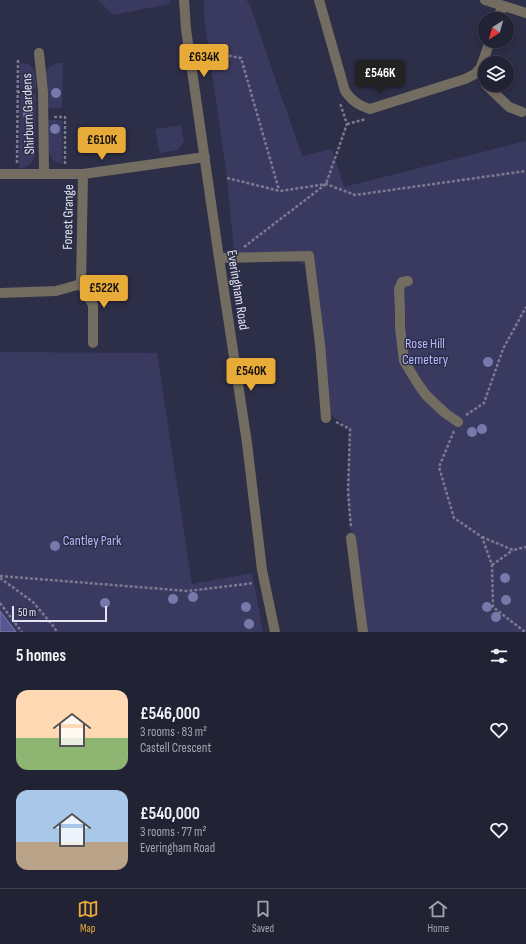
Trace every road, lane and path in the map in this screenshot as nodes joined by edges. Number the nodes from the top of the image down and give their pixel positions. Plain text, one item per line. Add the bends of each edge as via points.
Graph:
1 (184, 0) edge
2 (319, 0) edge
3 (485, 0) edge
4 (502, 6) junction
5 (500, 12) edge
6 (526, 13) edge
7 (488, 48) edge
8 (39, 52) dead end
9 (209, 52) dead end
10 (18, 60) dead end
11 (475, 74) junction
12 (478, 77) edge
13 (17, 92) junction
14 (43, 92) junction
15 (494, 92) edge
16 (340, 102) dead end
17 (522, 112) dead end
18 (44, 118) junction
19 (205, 157) junction
20 (526, 171) edge
21 (0, 174) edge
22 (17, 174) junction
23 (44, 174) junction
24 (65, 174) junction
25 (83, 174) junction
26 (228, 178) dead end
27 (326, 184) junction
28 (280, 191) junction
29 (224, 258) junction
30 (408, 282) dead end
31 (80, 284) junction
32 (0, 293) edge
33 (526, 308) edge
34 (93, 343) dead end
35 (326, 418) joint
36 (458, 422) junction
37 (482, 537) junction
38 (352, 538) joint
39 (526, 547) edge
40 (513, 550) junction
41 (492, 565) junction
42 (0, 577) edge
43 (264, 580) junction
44 (0, 602) edge
45 (22, 632) edge
46 (57, 632) edge
47 (275, 632) edge
48 (363, 632) edge
49 (525, 632) edge

1 - 19 street, Everingham Road
2 - 11 street via 345,91 361,106 370,108
3 - 4 street
4 - 5 street
4 - 6 street
7 - 11 street via 481,67
8 - 14 street, Shirburn Gardens
9 - 28 path via 241,58
10 - 13 path
11 - 12 street
13 - 14 path
13 - 22 path
14 - 18 street, Shirburn Gardens
15 - 17 street via 509,107
16 - 27 path via 347,124
18 - 23 street, Shirburn Gardens
18 - 24 path via 65,117
19 - 25 street
19 - 29 street, Everingham Road
20 - 27 path via 355,195
21 - 22 street
22 - 23 street
23 - 24 street
24 - 25 street
25 - 31 street, Forest Grange
26 - 28 path
27 - 28 path
27 - 29 path
29 - 35 street via 308,256 320,344
29 - 43 street, Everingham Road
30 - 36 street via 402,282 399,288 404,360 426,395
31 - 32 street via 56,291
31 - 34 street via 93,305
33 - 36 path via 503,349 484,403
35 - 38 path via 350,429 348,492
36 - 37 path via 439,467 454,518
37 - 40 path
37 - 41 path
38 - 48 street
39 - 40 path
40 - 41 path
41 - 49 path via 493,607
42 - 43 path via 188,591
42 - 46 path via 33,602
43 - 47 street, Everingham Road
44 - 45 path

